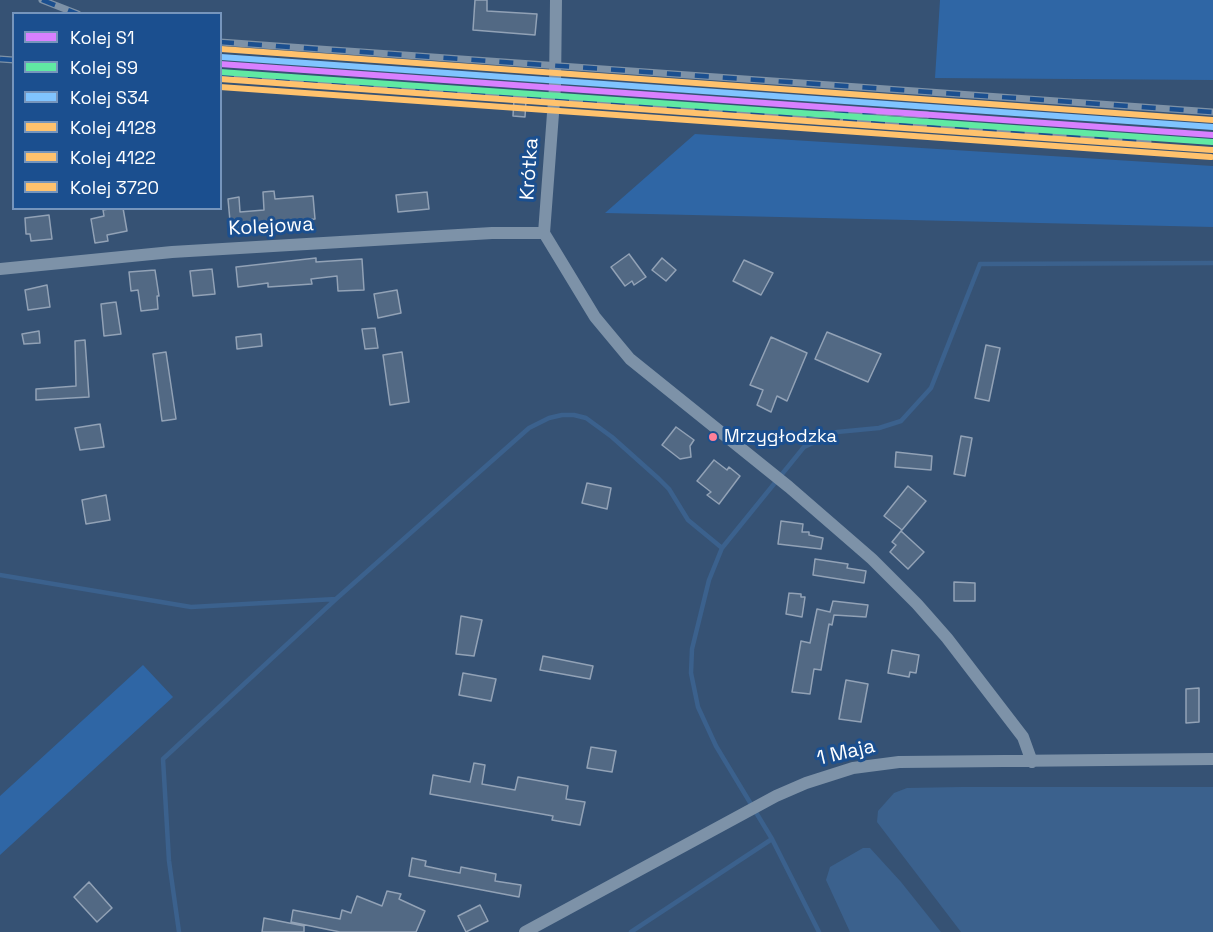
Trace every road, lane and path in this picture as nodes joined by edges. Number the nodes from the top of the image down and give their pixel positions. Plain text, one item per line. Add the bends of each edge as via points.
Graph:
1 (556, 0) edge
2 (544, 233) junction
3 (0, 269) edge
4 (1213, 759) edge
5 (1032, 762) junction
6 (525, 932) edge

1 - 2 street, Krótka via 555,87
2 - 3 street, Kolejowa via 172,252
2 - 5 street via 595,317 630,359 789,487 917,604 1023,737
4 - 5 street, 1 Maja
5 - 6 street, 1 Maja via 877,764 831,774 776,796

